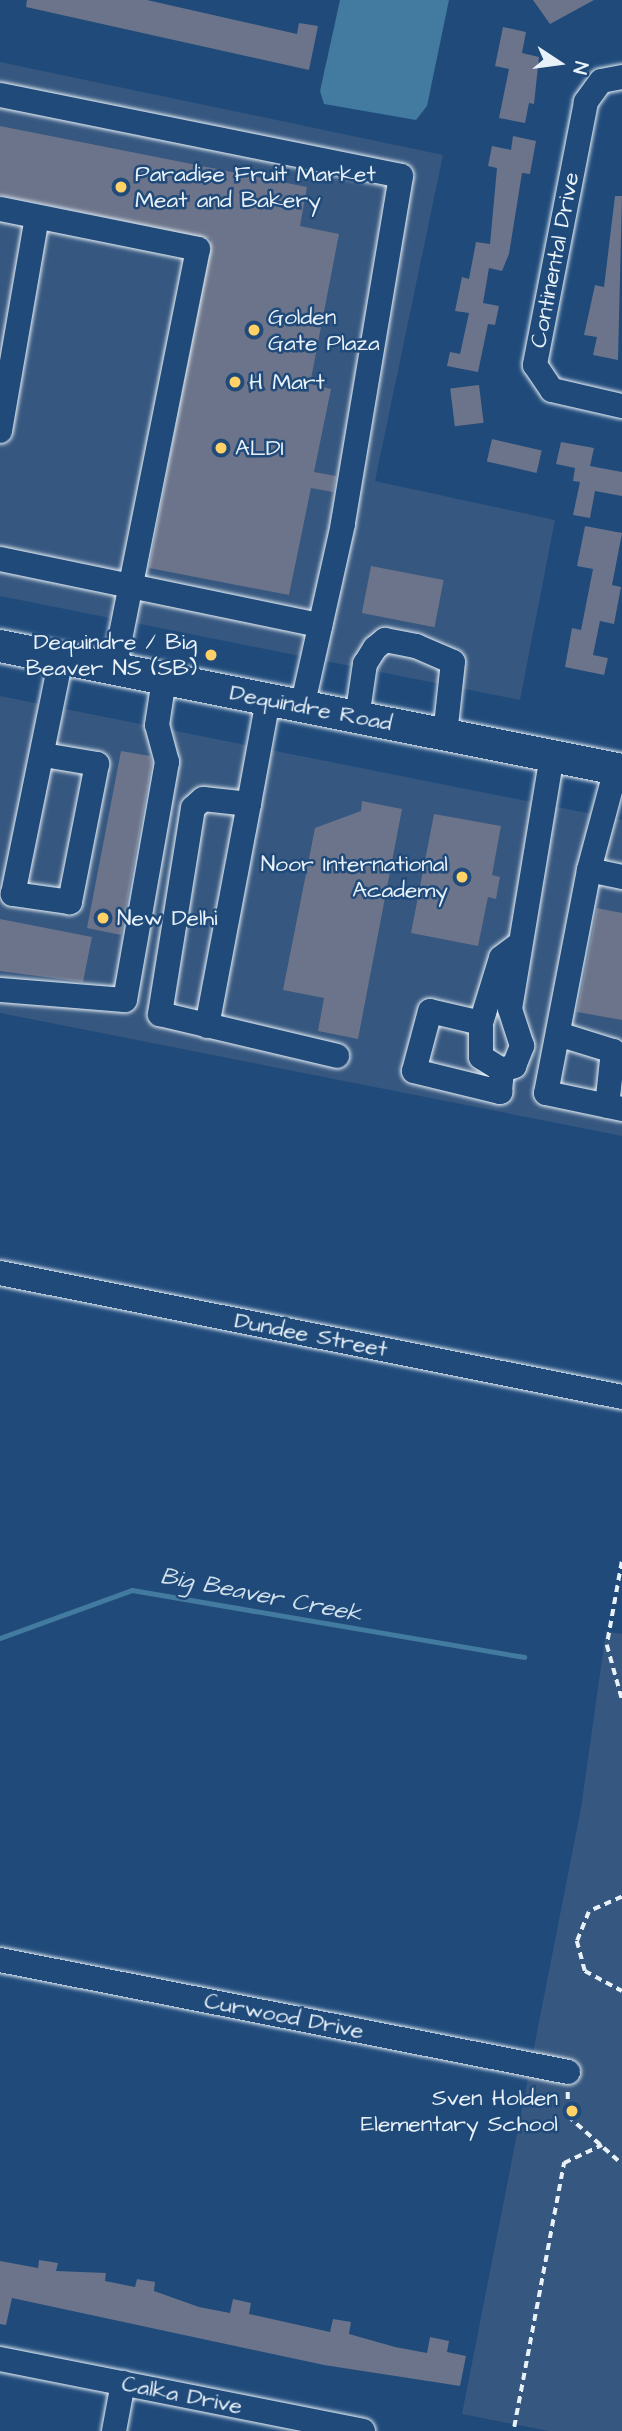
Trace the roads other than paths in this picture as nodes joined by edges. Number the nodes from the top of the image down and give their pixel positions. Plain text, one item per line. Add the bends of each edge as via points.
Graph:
1 (622, 76) edge
2 (0, 94) edge
3 (0, 209) edge
4 (37, 217) junction
5 (622, 406) edge
6 (0, 431) edge
7 (0, 559) edge
8 (130, 583) junction
9 (320, 625) junction
10 (0, 646) edge
11 (61, 659) junction
12 (114, 669) junction
13 (164, 679) junction
14 (268, 700) junction
15 (302, 706) junction
16 (356, 718) junction
17 (445, 735) junction
18 (44, 755) junction
19 (552, 756) junction
20 (619, 770) edge
21 (249, 804) junction
22 (589, 870) junction
23 (622, 877) edge
24 (6, 893) edge
25 (518, 945) junction
26 (0, 990) edge
27 (481, 1023) junction
28 (207, 1026) junction
29 (558, 1034) junction
30 (337, 1056) dead end
31 (502, 1070) junction
32 (614, 1107) edge
33 (0, 1273) edge
34 (622, 1397) edge
35 (0, 1961) edge
36 (568, 2072) road end
37 (0, 2359) edge
38 (123, 2384) junction
39 (114, 2431) edge
40 (363, 2431) edge

1 - 5 street, Continental Drive via 601,81 586,103 535,365 552,390
2 - 9 street via 401,176 343,524
3 - 4 street
4 - 6 street
4 - 8 street via 198,249
7 - 8 street
8 - 9 street
8 - 12 street
9 - 15 street
10 - 11 main road, Dequindre Road
11 - 12 main road, Dequindre Road
11 - 18 street
12 - 13 main road, Dequindre Road
13 - 14 main road, Dequindre Road
13 - 26 street via 157,725 167,762 125,1000
14 - 15 main road, Dequindre Road
14 - 21 street
15 - 16 main road, Dequindre Road
16 - 17 main road, Dequindre Road
16 - 17 street via 365,664 385,640 416,646 453,662
17 - 19 main road, Dequindre Road
18 - 24 street
18 - 24 street via 97,764 70,902
19 - 20 main road, Dequindre Road
19 - 25 street
20 - 22 street
21 - 28 street
21 - 28 street via 204,799 193,808 160,1014
22 - 23 street
22 - 29 street
25 - 27 street via 501,958
25 - 31 street via 510,1009 522,1046 514,1066
27 - 31 street via 481,1057
27 - 31 street via 429,1012 414,1071 500,1092
28 - 30 street
29 - 32 street via 613,1051
29 - 32 street via 546,1093
33 - 34 street, Dundee Street
35 - 36 street, Curwood Drive
37 - 38 street, Calka Drive
38 - 39 street
38 - 40 street, Calka Drive

